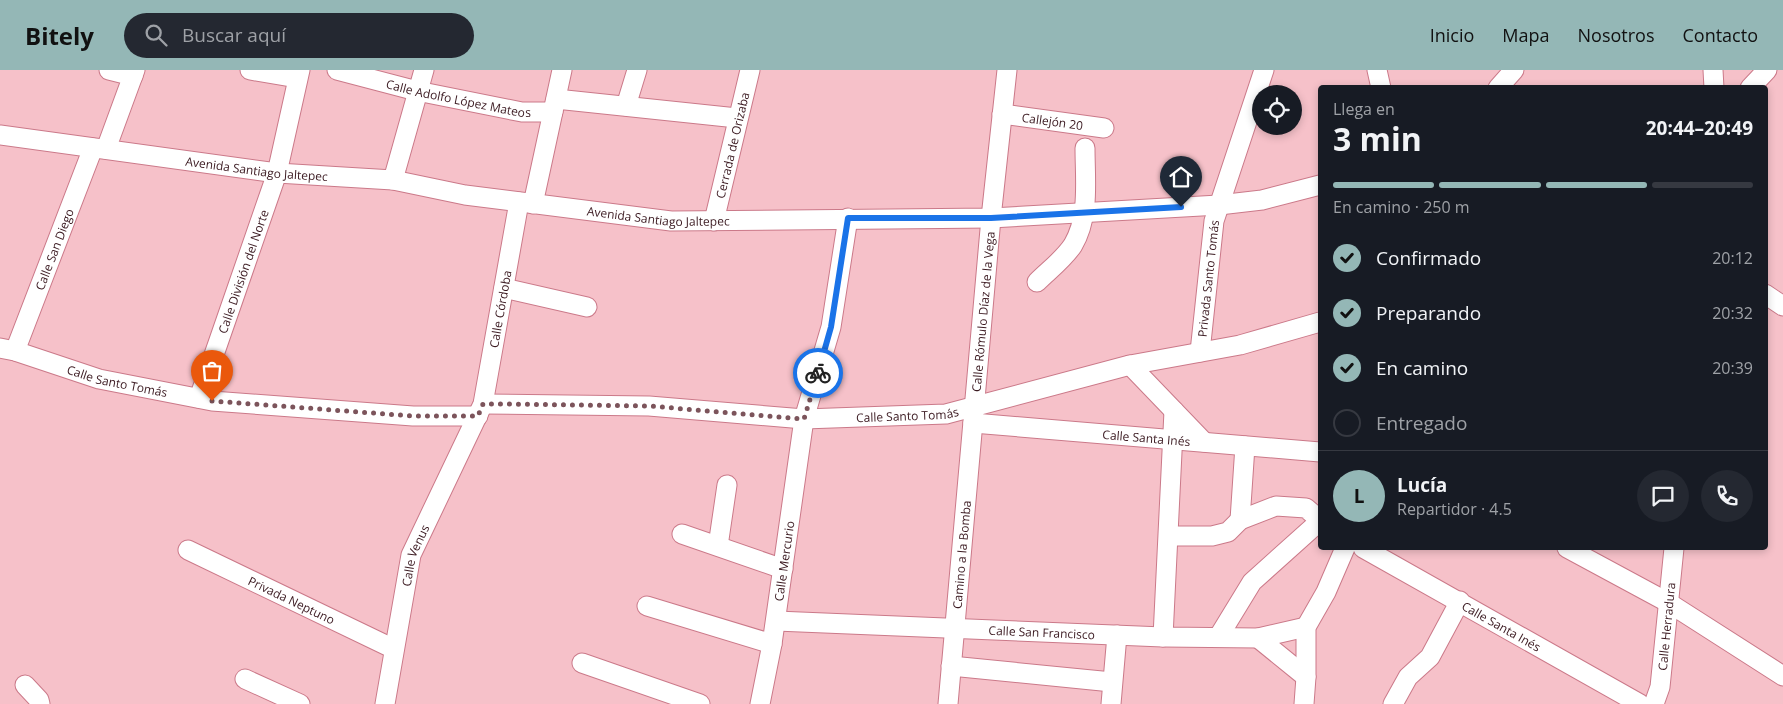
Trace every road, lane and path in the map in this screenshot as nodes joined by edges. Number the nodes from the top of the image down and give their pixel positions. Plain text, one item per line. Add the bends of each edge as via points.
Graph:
1 (109, 70) edge
2 (250, 70) edge
3 (337, 70) edge
4 (424, 70) edge
5 (562, 70) edge
6 (637, 70) edge
7 (750, 70) edge
8 (1007, 70) edge
9 (1264, 70) edge
10 (1377, 70) edge
11 (1514, 70) edge
12 (1714, 70) edge
13 (1768, 70) edge
14 (134, 73) edge
15 (299, 74) edge
16 (1380, 85) edge
17 (1501, 85) edge
18 (1714, 85) edge
19 (1753, 85) edge
20 (417, 91) junction
21 (554, 105) junction
22 (626, 106) junction
23 (1002, 114) junction
24 (737, 118) junction
25 (1104, 128) dead end
26 (0, 135) edge
27 (100, 148) junction
28 (1085, 148) dead end
29 (277, 173) junction
30 (393, 180) junction
31 (1318, 186) edge
32 (526, 203) junction
33 (1219, 205) junction
34 (1084, 213) junction
35 (848, 218) junction
36 (991, 218) junction
37 (714, 222) junction
38 (1037, 282) dead end
39 (504, 288) junction
40 (1768, 296) edge
41 (1783, 306) edge
42 (588, 307) dead end
43 (1318, 323) edge
44 (7, 349) edge
45 (1200, 352) junction
46 (1130, 365) junction
47 (199, 398) junction
48 (480, 410) junction
49 (1174, 411) junction
50 (974, 414) junction
51 (804, 419) junction
52 (1172, 440) junction
53 (1204, 442) junction
54 (1244, 446) junction
55 (1318, 452) edge
56 (727, 485) dead end
57 (1318, 519) edge
58 (1240, 520) junction
59 (1318, 523) edge
60 (682, 534) dead end
61 (1169, 536) junction
62 (718, 546) junction
63 (188, 550) dead end
64 (1344, 550) edge
65 (1367, 550) edge
66 (1571, 550) edge
67 (1674, 550) edge
68 (783, 569) junction
69 (1460, 601) junction
70 (1669, 603) junction
71 (647, 606) dead end
72 (776, 621) junction
73 (1306, 627) junction
74 (955, 628) junction
75 (1116, 635) junction
76 (1219, 636) junction
77 (1163, 637) junction
78 (1258, 638) junction
79 (772, 644) junction
80 (394, 649) junction
81 (582, 663) dead end
82 (951, 666) junction
83 (1783, 676) edge
84 (1306, 677) junction
85 (245, 679) dead end
86 (1112, 682) junction
87 (26, 685) dead end
88 (40, 702) edge
89 (1399, 703) edge
90 (300, 704) edge
91 (385, 704) edge
92 (700, 704) edge
93 (760, 704) edge
94 (948, 704) edge
95 (1111, 704) edge
96 (1304, 704) edge
97 (1640, 704) edge
98 (1654, 704) edge

1 - 14 street
2 - 15 street
3 - 20 street, Calle Adolfo López Mateos
4 - 20 street
5 - 21 street, Calle Córdoba
6 - 22 street
7 - 24 street, Cerrada de Orizaba
8 - 23 street, Calle Rómulo Díaz de la Vega
9 - 33 street, Privada Santo Tomás
10 - 16 street
11 - 17 street
12 - 18 street
13 - 19 street
14 - 27 street, Calle San Diego
15 - 29 street, Calle División del Norte
20 - 21 street, Calle Adolfo López Mateos via 522,112
20 - 30 street
21 - 22 street, Calle Adolfo López Mateos
21 - 32 street, Calle Córdoba
22 - 24 street, Calle Adolfo López Mateos
23 - 25 street, Callejón 20
23 - 36 street, Calle Rómulo Díaz de la Vega
24 - 37 street, Cerrada de Orizaba
26 - 27 street, Avenida Santiago Jaltepec
27 - 29 street, Avenida Santiago Jaltepec
27 - 44 street, Calle San Diego
28 - 34 street
29 - 30 street, Avenida Santiago Jaltepec
29 - 47 street, Calle División del Norte
30 - 32 street, Avenida Santiago Jaltepec
31 - 33 street, Avenida Santiago Jaltepec via 1262,200
32 - 37 street, Avenida Santiago Jaltepec via 671,222
32 - 39 street, Calle Córdoba
33 - 34 street, Avenida Santiago Jaltepec
33 - 45 street, Privada Santo Tomás via 1214,221
34 - 36 street, Avenida Santiago Jaltepec
34 - 38 street via 1072,245
35 - 36 street, Avenida Santiago Jaltepec
35 - 37 street, Avenida Santiago Jaltepec
35 - 51 street, Calle Mercurio via 831,327
36 - 50 street, Calle Rómulo Díaz de la Vega
39 - 42 street
39 - 48 street, Calle Córdoba
40 - 41 street
43 - 45 street, Calle Santo Tomás via 1240,345
44 - 47 street, Calle Santo Tomás via 99,379
45 - 46 street, Calle Santo Tomás
46 - 49 street
46 - 50 street, Calle Santo Tomás
47 - 48 street, Calle Santo Tomás via 413,416
48 - 51 street, Calle Santo Tomás via 649,406
48 - 80 street, Calle Venus via 411,555
49 - 52 street
49 - 53 street
50 - 51 street, Calle Santo Tomás
50 - 52 street, Calle Santa Inés
50 - 74 street, Camino a la Bomba
51 - 68 street, Calle Mercurio
52 - 53 street, Calle Santa Inés
52 - 61 street
53 - 54 street, Calle Santa Inés
54 - 55 street, Calle Santa Inés
54 - 58 street
56 - 62 street
57 - 58 street via 1306,508 1276,506
58 - 61 street via 1228,532 1212,536
59 - 76 street via 1252,582
60 - 62 street
61 - 77 street
62 - 68 street
63 - 80 street, Privada Neptuno
64 - 73 street
65 - 69 street, Calle Santa Inés
66 - 70 street
67 - 70 street, Calle Herradura
68 - 72 street, Calle Mercurio
69 - 89 street via 1430,657 1408,678
69 - 97 street, Calle Santa Inés
70 - 83 street
70 - 98 street, Calle Herradura via 1660,687
71 - 79 street
72 - 74 street, Calle San Francisco
72 - 79 street, Calle Mercurio
73 - 78 street, Calle San Francisco
73 - 84 street
74 - 75 street, Calle San Francisco
74 - 82 street, Camino a la Bomba
75 - 77 street, Calle San Francisco
75 - 86 street
76 - 77 street, Calle San Francisco
76 - 78 street, Calle San Francisco
78 - 84 street
79 - 93 street, Calle Mercurio
80 - 91 street, Calle Venus
81 - 92 street
82 - 86 street
82 - 94 street, Camino a la Bomba
84 - 96 street
85 - 90 street
86 - 95 street
87 - 88 street

